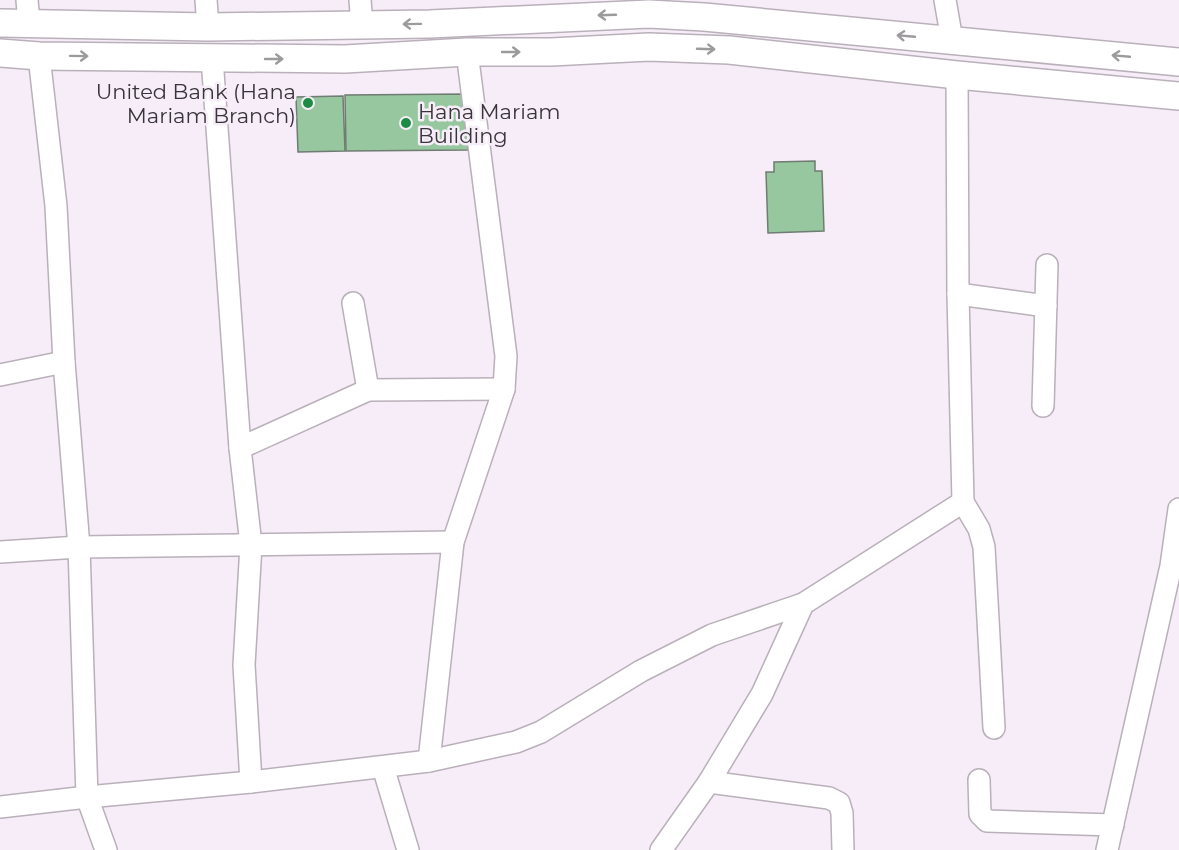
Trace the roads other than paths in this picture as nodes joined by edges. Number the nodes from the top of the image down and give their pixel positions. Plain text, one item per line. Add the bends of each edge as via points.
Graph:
1 (206, 0) edge
2 (945, 0) edge
3 (702, 8) edge
4 (28, 12) edge
5 (361, 12) edge
6 (649, 14) junction
7 (0, 23) edge
8 (208, 27) junction
9 (952, 40) junction
10 (649, 47) junction
11 (468, 52) junction
12 (0, 53) edge
13 (39, 56) junction
14 (212, 58) junction
15 (1179, 62) edge
16 (957, 75) junction
17 (1179, 96) edge
18 (1047, 265) dead end
19 (958, 294) junction
20 (353, 303) dead end
21 (1046, 306) junction
22 (64, 362) junction
23 (0, 375) edge
24 (504, 389) junction
25 (368, 390) junction
26 (1043, 406) dead end
27 (240, 448) junction
28 (963, 502) junction
29 (1179, 509) edge
30 (453, 542) junction
31 (251, 545) junction
32 (80, 547) junction
33 (0, 552) edge
34 (803, 604) junction
35 (994, 728) dead end
36 (429, 761) junction
37 (383, 767) junction
38 (979, 780) dead end
39 (251, 782) junction
40 (709, 782) junction
41 (87, 797) junction
42 (0, 807) edge
43 (1113, 825) junction
44 (106, 850) edge
45 (408, 850) edge
46 (661, 850) edge
47 (843, 850) edge
48 (1107, 850) edge

1 - 8 street
2 - 9 street
3 - 6 main road
9 -> 3 main road
4 - 7 main road
4 - 8 main road
6 -> 5 main road via 430,24
5 - 8 main road
6 - 10 main road
15 -> 9 main road
11 -> 10 main road
10 -> 16 main road via 729,50
14 -> 11 main road via 345,59
11 - 24 street via 506,356
12 - 13 main road
13 -> 14 main road
13 - 22 street via 56,206
14 - 27 street
16 - 17 main road
16 - 19 street
18 - 21 street
19 - 21 street
19 - 28 street
20 - 25 street
21 - 26 street
22 - 23 street
22 - 32 street
24 - 25 street
24 - 30 street
25 - 27 street
27 - 31 street
28 - 34 street
28 - 35 street via 984,547
29 - 43 street via 1171,566
30 - 31 street
30 - 36 street
31 - 32 street
31 - 39 street via 244,665
32 - 33 street
32 - 41 street
34 - 36 street via 712,635 641,671 541,732 516,742
34 - 40 street via 762,694
36 - 37 street
37 - 39 street
37 - 45 street
38 - 43 street via 980,814 987,821
39 - 41 street
40 - 46 street
40 - 47 street via 829,798 838,803 842,813
41 - 42 street
41 - 44 street
43 - 48 street

